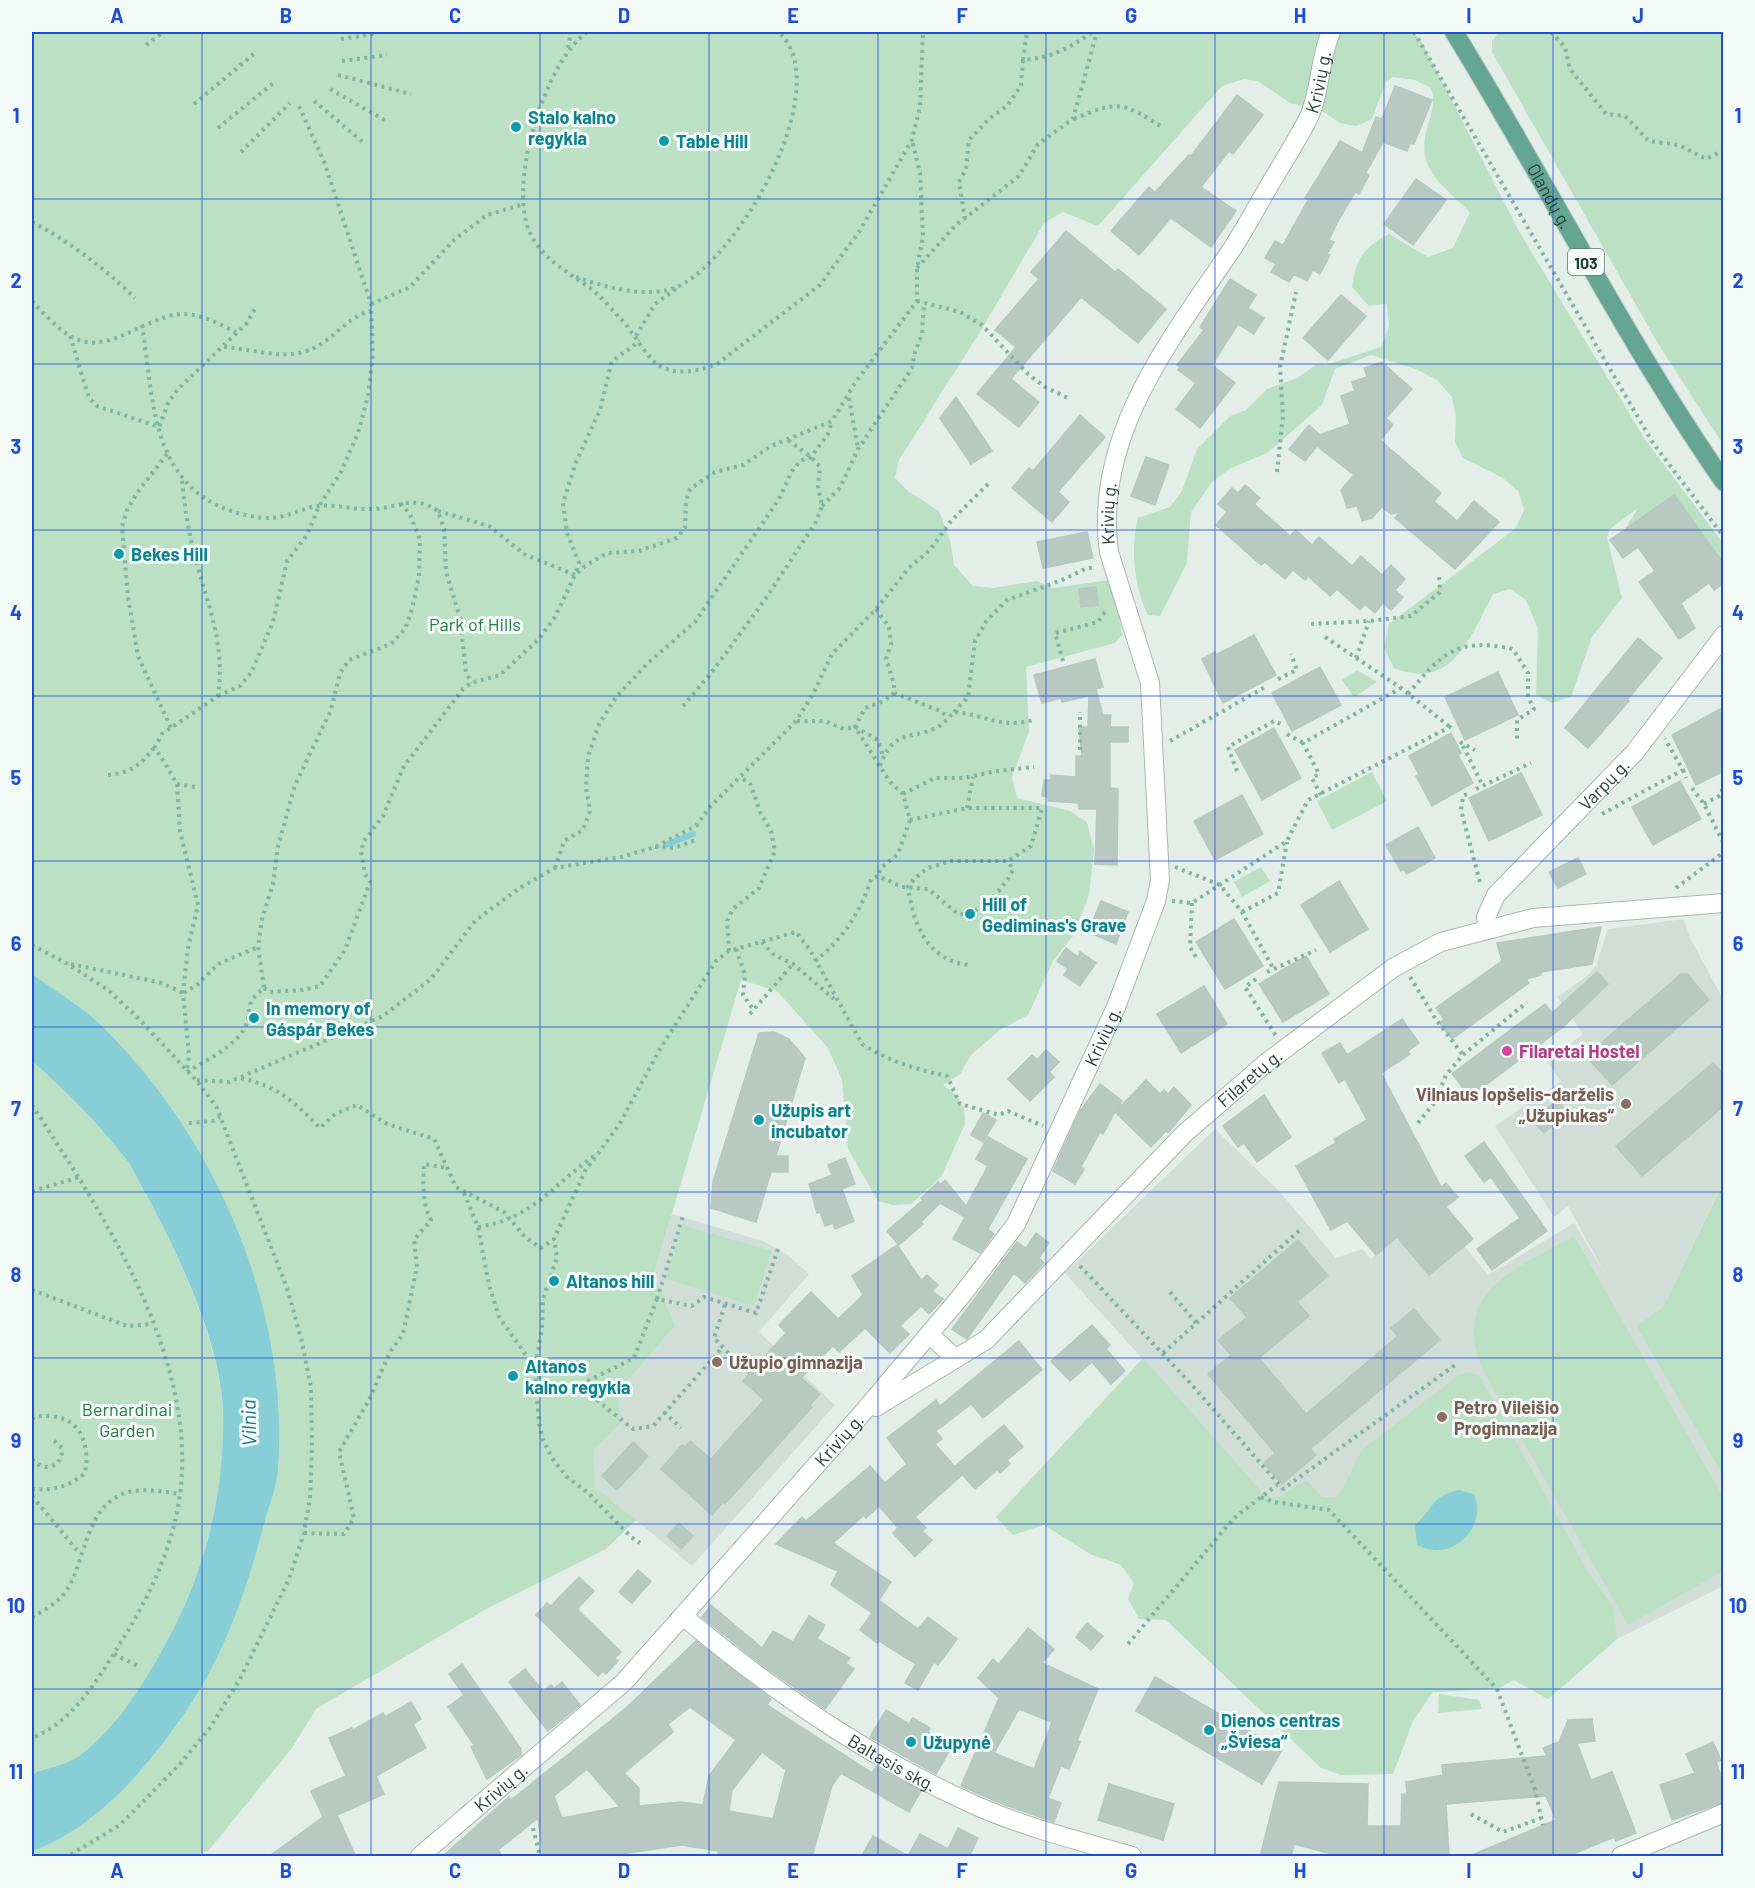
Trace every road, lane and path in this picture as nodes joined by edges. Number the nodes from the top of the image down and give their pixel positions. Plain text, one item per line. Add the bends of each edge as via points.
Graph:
1 (164, 32) edge
2 (571, 32) edge
3 (587, 32) edge
4 (779, 32) edge
5 (923, 32) edge
6 (1027, 32) edge
7 (1095, 32) edge
8 (1331, 32) edge
9 (1414, 32) edge
10 (1551, 32) edge
11 (1459, 33) edge
12 (374, 34) dead end
13 (341, 39) dead end
14 (146, 45) dead end
15 (568, 48) junction
16 (255, 53) dead end
17 (387, 55) dead end
18 (1023, 60) junction
19 (342, 61) dead end
20 (338, 75) dead end
21 (276, 81) dead end
22 (330, 89) dead end
23 (411, 94) dead end
24 (314, 101) dead end
25 (290, 103) dead end
26 (194, 104) dead end
27 (299, 106) dead end
28 (1073, 119) junction
29 (388, 122) dead end
30 (1162, 127) dead end
31 (218, 128) dead end
32 (912, 140) junction
33 (365, 144) dead end
34 (1724, 150) edge
35 (241, 152) dead end
36 (524, 204) junction
37 (965, 219) junction
38 (32, 222) edge
39 (916, 268) junction
40 (569, 275) junction
41 (680, 286) junction
42 (1296, 292) dead end
43 (135, 298) dead end
44 (917, 301) junction
45 (32, 302) edge
46 (924, 303) junction
47 (370, 304) junction
48 (255, 309) dead end
49 (371, 311) junction
50 (142, 325) junction
51 (237, 333) junction
52 (70, 336) junction
53 (636, 336) junction
54 (640, 341) junction
55 (224, 347) junction
56 (848, 397) junction
57 (1070, 399) dead end
58 (832, 421) junction
59 (159, 428) junction
60 (788, 440) junction
61 (858, 449) junction
62 (167, 454) junction
63 (811, 456) junction
64 (1276, 472) dead end
65 (182, 481) junction
66 (990, 482) dead end
67 (1724, 482) edge
68 (400, 503) junction
69 (319, 506) junction
70 (822, 506) junction
71 (438, 511) junction
72 (1724, 537) edge
73 (1113, 565) junction
74 (1439, 573) dead end
75 (575, 575) junction
76 (1123, 599) junction
77 (876, 609) junction
78 (1369, 621) junction
79 (1311, 624) dead end
80 (1724, 635) edge
81 (1325, 637) dead end
82 (1291, 654) dead end
83 (1356, 658) junction
84 (1063, 661) dead end
85 (1278, 680) dead end
86 (471, 683) junction
87 (1268, 686) dead end
88 (1401, 688) junction
89 (894, 693) junction
90 (1408, 694) junction
91 (218, 696) junction
92 (683, 706) dead end
93 (954, 712) junction
94 (1080, 712) dead end
95 (949, 717) junction
96 (1034, 720) dead end
97 (796, 721) junction
98 (1281, 724) dead end
99 (1656, 724) junction
100 (855, 727) junction
101 (172, 730) junction
102 (1287, 734) dead end
103 (1303, 743) junction
104 (1517, 743) dead end
105 (155, 747) junction
106 (1080, 750) dead end
107 (1475, 750) dead end
108 (1153, 751) junction
109 (883, 756) junction
110 (1530, 763) dead end
111 (880, 766) junction
112 (1034, 767) dead end
113 (1683, 770) junction
114 (1237, 771) dead end
115 (108, 775) dead end
116 (973, 776) junction
117 (742, 778) junction
118 (1686, 778) dead end
119 (1724, 781) edge
120 (177, 784) junction
121 (1483, 786) junction
122 (195, 787) dead end
123 (1692, 788) dead end
124 (1476, 789) dead end
125 (903, 794) junction
126 (1467, 794) dead end
127 (1321, 795) junction
128 (1704, 804) junction
129 (968, 808) junction
130 (1599, 816) dead end
131 (910, 820) junction
132 (696, 840) dead end
133 (1287, 842) junction
134 (1724, 844) edge
135 (655, 847) junction
136 (1724, 852) edge
137 (1008, 861) junction
138 (1161, 861) junction
139 (555, 868) junction
140 (878, 876) junction
141 (1220, 885) junction
142 (908, 888) junction
143 (1172, 901) dead end
144 (1192, 903) junction
145 (1724, 903) edge
146 (1490, 906) junction
147 (1666, 907) junction
148 (1242, 912) junction
149 (1488, 928) junction
150 (762, 942) junction
151 (32, 945) edge
152 (258, 947) junction
153 (736, 949) junction
154 (1316, 950) dead end
155 (729, 951) junction
156 (1197, 959) dead end
157 (815, 961) junction
158 (68, 963) junction
159 (1402, 963) junction
160 (793, 964) junction
161 (970, 965) dead end
162 (1273, 968) junction
163 (1267, 972) dead end
164 (1256, 980) dead end
165 (264, 988) junction
166 (183, 993) junction
167 (837, 1001) junction
168 (1527, 1002) dead end
169 (753, 1009) junction
170 (750, 1014) dead end
171 (1285, 1049) junction
172 (1463, 1055) junction
173 (187, 1072) junction
174 (240, 1078) junction
175 (196, 1080) junction
176 (32, 1105) edge
177 (220, 1117) junction
178 (189, 1123) dead end
179 (1418, 1123) dead end
180 (1058, 1132) junction
181 (597, 1154) junction
182 (447, 1168) junction
183 (80, 1177) junction
184 (32, 1191) edge
185 (464, 1193) junction
186 (683, 1216) dead end
187 (511, 1219) junction
188 (478, 1227) junction
189 (1300, 1230) dead end
190 (554, 1239) junction
191 (778, 1250) dead end
192 (1070, 1255) junction
193 (32, 1290) edge
194 (1170, 1292) dead end
195 (657, 1299) junction
196 (725, 1305) junction
197 (1196, 1323) junction
198 (153, 1324) junction
199 (930, 1335) junction
200 (722, 1348) junction
201 (1163, 1353) junction
202 (955, 1358) junction
203 (738, 1363) dead end
204 (1458, 1363) dead end
205 (534, 1368) junction
206 (579, 1386) junction
207 (664, 1412) junction
208 (859, 1417) junction
209 (32, 1419) edge
210 (681, 1428) dead end
211 (51, 1438) dead end
212 (32, 1459) edge
213 (1277, 1485) junction
214 (32, 1490) edge
215 (180, 1494) junction
216 (32, 1496) edge
217 (1261, 1497) junction
218 (303, 1533) junction
219 (640, 1543) dead end
220 (80, 1554) junction
221 (683, 1616) junction
222 (32, 1617) edge
223 (1128, 1644) dead end
224 (114, 1654) junction
225 (140, 1667) dead end
226 (32, 1738) edge
227 (1724, 1813) edge
228 (1472, 1814) dead end
229 (1541, 1818) junction
230 (1544, 1825) dead end
231 (533, 1828) dead end
232 (68, 1857) edge
233 (420, 1857) edge
234 (540, 1857) edge
235 (1132, 1857) edge
236 (1621, 1857) edge

1 - 14 path
2 - 15 path
3 - 15 path
4 - 41 path via 793,50 797,66 797,95 790,126 740,225 714,257
5 - 32 path via 920,107
6 - 18 path
7 - 18 path via 1046,58
7 - 28 path
8 - 73 street, Krivių g. via 1309,117 1231,250 1159,356 1131,413 1109,481 1106,532
9 - 72 path via 1653,443
10 - 34 path via 1565,47 1570,69 1606,114 1625,116 1649,141 1679,145 1706,159
11 - 67 main road, Olandų g. / 103 via 1634,344
12 - 13 path
15 - 36 path via 539,110 527,159
16 - 26 path
17 - 19 path
18 - 37 path via 1021,86 1007,106 969,140 966,169 959,182
20 - 23 path
21 - 31 path
22 - 29 path
24 - 33 path
25 - 35 path
27 - 47 path via 325,164
28 - 30 path via 1106,105 1129,107
28 - 37 path via 1038,144 1019,176
32 - 39 path via 920,173 923,237
32 - 54 path via 859,232 820,285 717,364 699,372 679,372 660,366
36 - 40 path via 529,232 538,247
36 - 47 path via 487,215 454,240 410,287
37 - 39 path
38 - 43 path via 79,250
39 - 44 path
40 - 41 path via 651,292
40 - 53 path via 590,288
41 - 53 path via 655,304
42 - 64 path via 1280,367 1283,416
44 - 46 path
44 - 56 path
45 - 52 path
46 - 57 path via 960,312 982,325 1028,374
46 - 61 path via 922,334 912,368
47 - 49 path
48 - 51 path
49 - 55 path via 360,314 304,353 278,355 255,348
49 - 69 path via 373,354 368,396 341,472
50 - 51 path via 181,314 213,320
50 - 52 path via 106,341 86,342
50 - 59 path
51 - 55 path
52 - 59 path via 89,398 97,406
53 - 54 path
54 - 75 path via 612,361 600,410 576,462 563,503 567,533 579,562
55 - 59 path via 178,389
56 - 58 path
56 - 61 path
58 - 60 path
58 - 63 path via 828,434
59 - 62 path
60 - 63 path
60 - 75 path via 771,446 743,465 715,471 690,489 685,527 677,538 639,551 607,553
61 - 70 path via 840,488
62 - 65 path
62 - 101 path via 136,493 123,527 128,597 138,656
63 - 70 path via 820,467
63 - 139 path via 792,471 779,499 695,622 616,697 599,724 588,757 586,788 590,812 583,830 564,841
65 - 69 path via 208,501 252,516 277,517
65 - 91 path via 186,520 222,666
66 - 77 path
68 - 69 path via 371,510
68 - 71 path via 416,501
68 - 152 path via 410,514 420,540 419,576 405,629 391,644 349,660 340,674 332,710 295,785
69 - 91 path via 307,535 287,561 273,622 251,674 240,686
70 - 92 path via 816,522 764,601
71 - 75 path via 489,525 524,554
71 - 86 path via 444,529 446,572 460,618 466,672
73 - 76 street, Krivių g.
73 - 93 path via 1085,569 1007,600 987,620 975,642 968,697
74 - 78 path via 1440,592 1423,608 1411,616
75 - 86 path via 555,617 539,639 500,675
76 - 84 path via 1110,604 1098,622 1055,633
76 - 108 street, Krivių g. via 1150,683
77 - 89 path via 889,627 891,644 886,659
77 - 97 path via 832,654
78 - 79 path
78 - 83 path
80 - 99 street, Varpų g.
81 - 83 path
82 - 85 path via 1297,670
83 - 88 path
86 - 165 path via 404,766 397,788 364,842 365,874 370,882 345,950 320,986 270,992
87 - 108 path
88 - 90 path
88 - 103 path
89 - 95 path
89 - 100 path via 865,708
90 - 104 path via 1435,661 1458,647 1513,648 1528,674 1528,697 1534,709 1517,720
90 - 127 path via 1452,729
91 - 101 path
93 - 95 path
93 - 96 path via 1010,725
94 - 106 path
95 - 109 path via 937,728 906,735
97 - 100 path via 824,721 844,729
97 - 117 path
98 - 114 path via 1274,721 1228,747
99 - 113 path
99 - 146 street, Varpų g. via 1635,752
100 - 109 path via 878,740
100 - 111 path
101 - 105 path via 162,734
102 - 103 path
103 - 127 path via 1319,774 1312,778
105 - 115 path via 139,766
105 - 120 path
107 - 121 path via 1461,744
108 - 138 street, Krivių g.
109 - 111 path
110 - 121 path
111 - 125 path
112 - 116 path
113 - 118 path
113 - 130 path
116 - 125 path via 935,778
116 - 129 path
117 - 135 path via 710,807 696,826
117 - 155 path via 751,785 771,831 775,851 759,888 733,909 727,921
119 - 128 path via 1721,795
120 - 122 path
120 - 166 path via 180,831 198,905
121 - 124 path
123 - 128 path
125 - 131 path
126 - 146 path via 1463,796 1461,810 1481,890
127 - 133 path via 1308,800
128 - 134 path
129 - 131 path
129 - 137 path via 1042,808 1031,846
131 - 140 path via 898,854 881,868
132 - 135 path via 674,848
133 - 141 path
133 - 148 path via 1278,893
135 - 139 path via 604,861
136 - 147 path via 1670,893
137 - 142 path via 951,861 928,868
137 - 142 path via 1013,870 1009,879 969,914 958,914 928,889
138 - 141 path
138 - 180 street, Krivių g. via 1148,922 1116,1007
139 - 174 path via 475,921 431,979 383,1016
140 - 142 path
140 - 157 path via 871,879 856,914 840,938
141 - 144 path
141 - 148 path
142 - 161 path via 920,930 931,948 956,964
143 - 144 path
144 - 156 path via 1190,947
145 - 147 street, Filaretų g.
146 - 149 street via 1486,916
147 - 149 street, Filaretų g. via 1533,918
148 - 162 path
149 - 159 street, Filaretų g. via 1442,942
150 - 153 path
150 - 157 path via 796,932
150 - 160 path via 773,954
151 - 158 path
152 - 165 path
152 - 166 path via 218,963
153 - 155 path
153 - 169 path via 745,975 744,995
154 - 162 path
155 - 181 path via 705,976 619,1125
157 - 167 path
158 - 166 path via 162,983
158 - 173 path via 108,990
159 - 171 street, Filaretų g.
159 - 172 path
160 - 167 path
160 - 169 path
162 - 163 path
164 - 171 path via 1245,987
165 - 173 path via 250,999 244,1028 218,1052
166 - 173 path
167 - 180 path via 862,1044 876,1054 947,1076 960,1104 999,1115 1008,1111
168 - 172 path
169 - 170 path
171 - 192 street, Filaretų g. via 1185,1133
172 - 179 path via 1446,1075 1435,1102
173 - 175 path
174 - 175 path via 229,1082
174 - 182 path via 262,1083 290,1097 320,1128 335,1114 357,1105 387,1124 434,1139
175 - 177 path
176 - 183 path
177 - 178 path
177 - 218 path via 287,1288 302,1338 311,1387 312,1448 310,1498
180 - 199 street, Krivių g. via 1016,1224
181 - 187 path via 544,1199
181 - 190 path
182 - 185 path via 456,1187
182 - 218 path via 424,1164 423,1186 431,1220 414,1240 417,1267 403,1334 339,1452 354,1518 344,1534
183 - 184 path
183 - 198 path via 124,1256
185 - 187 path via 492,1204
185 - 188 path
186 - 195 path
187 - 188 path
187 - 190 path via 525,1237 541,1248
188 - 205 path via 499,1317
189 - 197 path
190 - 205 path via 557,1258 543,1299
191 - 196 path via 756,1313
192 - 201 path
192 - 202 street, Filaretų g. via 986,1340
193 - 198 path via 128,1326
194 - 197 path
195 - 196 path via 692,1306 704,1297
195 - 206 path via 634,1358
196 - 200 path via 714,1338
197 - 201 path
198 - 215 path via 179,1419
199 - 202 street
199 - 208 street, Krivių g.
200 - 203 path
200 - 207 path
201 - 213 path
202 - 208 street, Filaretų g.
204 - 213 path via 1283,1489
205 - 206 path via 549,1391 561,1393
205 - 219 path via 539,1423 552,1458 567,1477
206 - 207 path via 633,1429 653,1426
207 - 210 path
208 - 221 street, Krivių g.
209 - 214 path via 53,1416 69,1421 82,1434 87,1460 85,1473 72,1484 56,1490
211 - 212 path via 62,1449 63,1458 57,1465 43,1466
213 - 217 path
215 - 220 path via 130,1491 117,1497 102,1510
215 - 224 path via 158,1572
216 - 220 path
217 - 223 path via 1234,1518
217 - 229 path via 1329,1510 1497,1689 1535,1790
218 - 232 path via 284,1588 240,1679 210,1728 120,1825
220 - 222 path via 65,1593
221 - 233 street, Krivių g. via 624,1682
221 - 235 street, Baltasis skg. via 744,1667 860,1744 944,1789 1036,1829
224 - 225 path
224 - 226 path via 66,1718
227 - 236 street
228 - 229 path via 1503,1832
229 - 230 path
231 - 234 path

